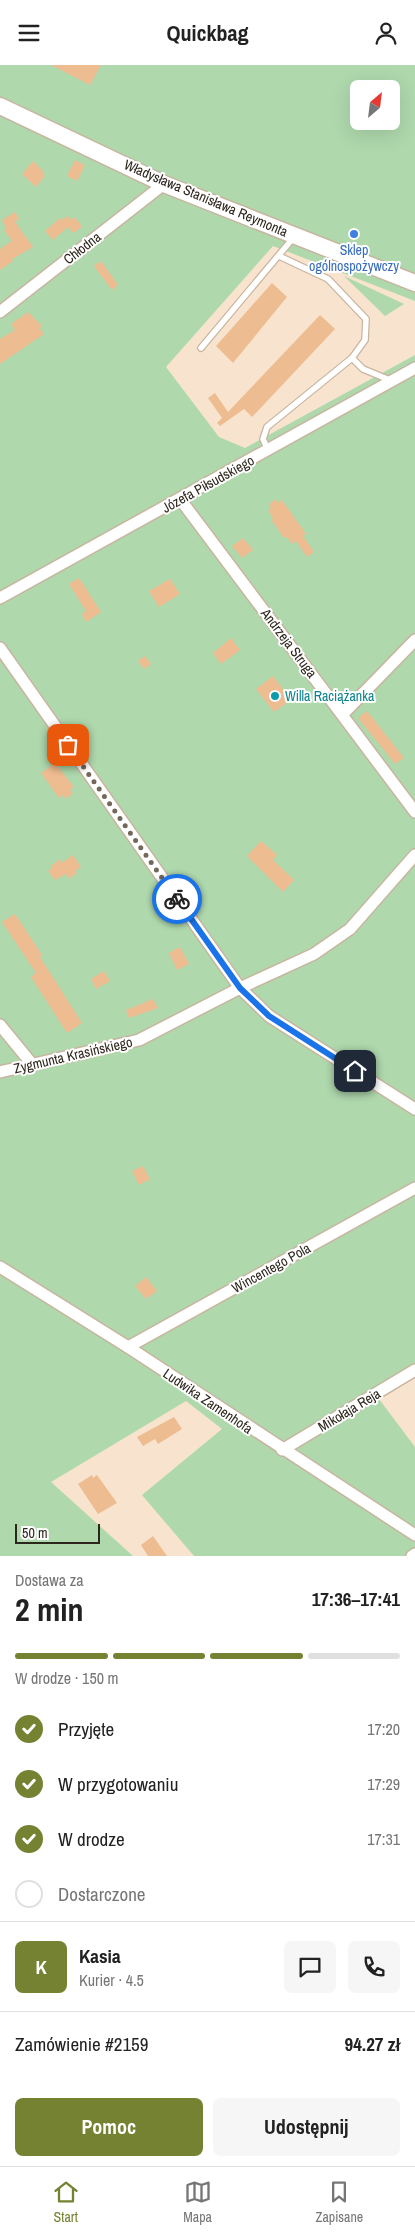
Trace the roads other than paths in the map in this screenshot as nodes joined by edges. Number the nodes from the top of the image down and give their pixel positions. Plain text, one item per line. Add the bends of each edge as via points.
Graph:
1 (0, 106) edge
2 (164, 184) junction
3 (295, 235) junction
4 (279, 257) junction
5 (415, 283) edge
6 (0, 312) edge
7 (202, 348) dead end
8 (352, 357) junction
9 (415, 368) edge
10 (392, 381) junction
11 (268, 451) junction
12 (180, 499) junction
13 (0, 598) edge
14 (415, 640) edge
15 (0, 648) edge
16 (343, 715) junction
17 (415, 812) edge
18 (415, 855) edge
19 (240, 988) junction
20 (0, 1025) edge
21 (32, 1063) junction
22 (0, 1073) edge
23 (415, 1109) edge
24 (415, 1189) edge
25 (0, 1267) edge
26 (128, 1347) junction
27 (415, 1370) edge
28 (282, 1450) junction
29 (415, 1535) edge

1 - 2 street, Władysława Stanisława Reymonta
2 - 3 street, Władysława Stanisława Reymonta
2 - 6 street, Chłodna
3 - 4 lane
3 - 5 street, Władysława Stanisława Reymonta
4 - 7 lane
4 - 8 lane via 328,279 366,319 365,340
8 - 10 lane via 363,369
8 - 11 lane via 267,427 263,439
9 - 10 street, Józefa Piłsudskiego
10 - 11 street, Józefa Piłsudskiego
11 - 12 street, Józefa Piłsudskiego
12 - 13 street, Józefa Piłsudskiego
12 - 16 street, Andrzeja Struga
14 - 16 street
15 - 19 street
16 - 17 street, Andrzeja Struga
18 - 19 street, Zygmunta Krasińskiego via 350,929 314,954
19 - 21 street, Zygmunta Krasińskiego via 139,1040
19 - 23 street via 269,1016
20 - 21 street
21 - 22 street, Zygmunta Krasińskiego
24 - 26 street, Wincentego Pola
25 - 26 street, Ludwika Zamenhofa
26 - 28 street, Ludwika Zamenhofa
27 - 28 street, Mikołaja Reja
28 - 29 street, Ludwika Zamenhofa

